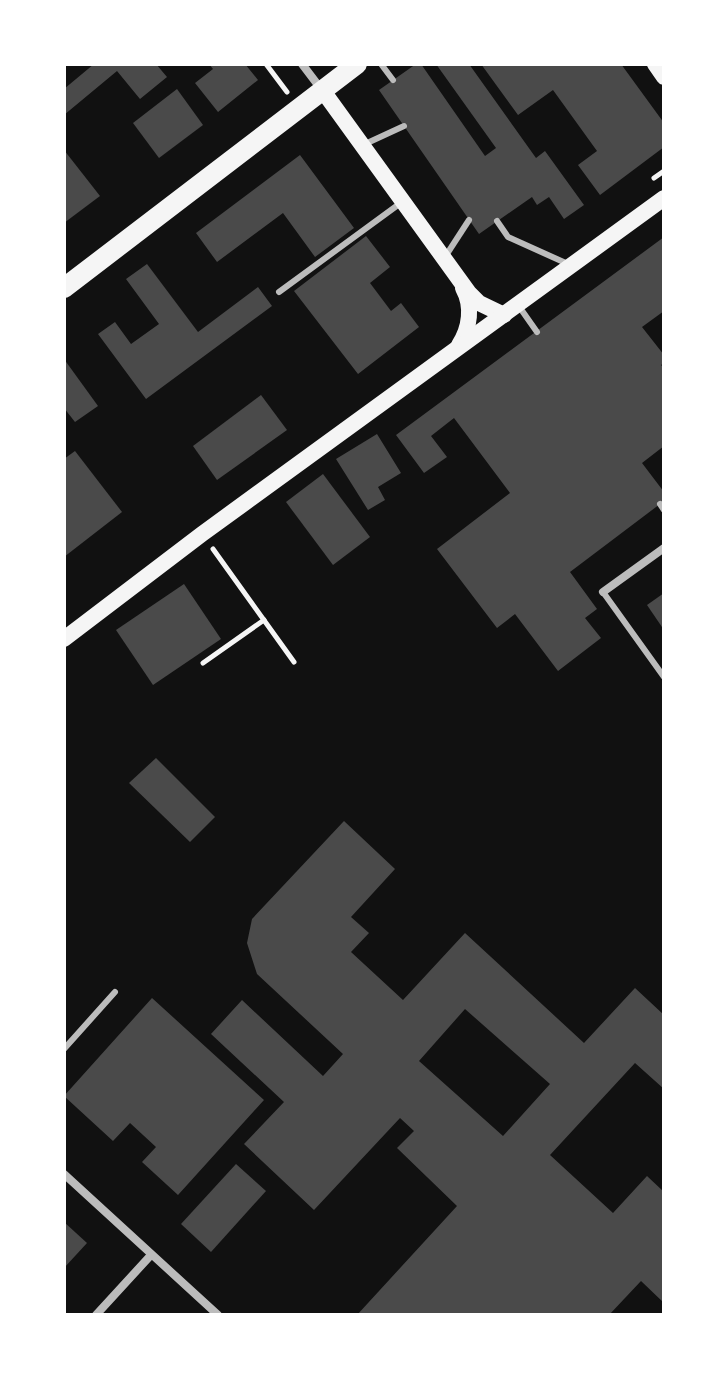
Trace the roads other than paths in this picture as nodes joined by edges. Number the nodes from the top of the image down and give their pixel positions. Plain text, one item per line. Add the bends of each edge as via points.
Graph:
1 (302, 64) edge
2 (357, 64) edge
3 (366, 64) edge
4 (381, 64) edge
5 (655, 64) edge
6 (664, 77) edge
7 (393, 80) dead end
8 (323, 91) junction
9 (404, 126) dead end
10 (362, 145) junction
11 (664, 198) edge
12 (402, 202) junction
13 (469, 220) dead end
14 (497, 221) dead end
15 (443, 259) junction
16 (571, 266) junction
17 (459, 281) junction
18 (64, 288) edge
19 (279, 292) dead end
20 (511, 310) junction
21 (537, 332) dead end
22 (455, 350) junction
23 (664, 548) edge
24 (603, 592) joint
25 (64, 639) edge
26 (664, 677) edge
27 (115, 992) dead end
28 (64, 1049) edge
29 (64, 1174) edge
30 (151, 1255) junction
31 (96, 1315) edge
32 (218, 1315) edge

1 - 8 street
2 - 8 main road
3 - 8 main road
4 - 7 lane
5 - 6 main road
8 - 10 main road
8 - 18 main road
9 - 10 lane
10 - 12 main road
11 - 16 main road
12 - 15 main road
12 - 19 lane
13 - 15 lane
14 - 16 lane via 508,237
15 - 17 main road
16 - 20 main road
17 - 20 main road via 479,303
17 - 22 main road via 469,311 467,330
20 - 21 lane
20 - 22 main road
22 - 25 main road
23 - 24 street
24 - 26 lane
27 - 28 lane
29 - 30 street
30 - 31 street
30 - 32 street

